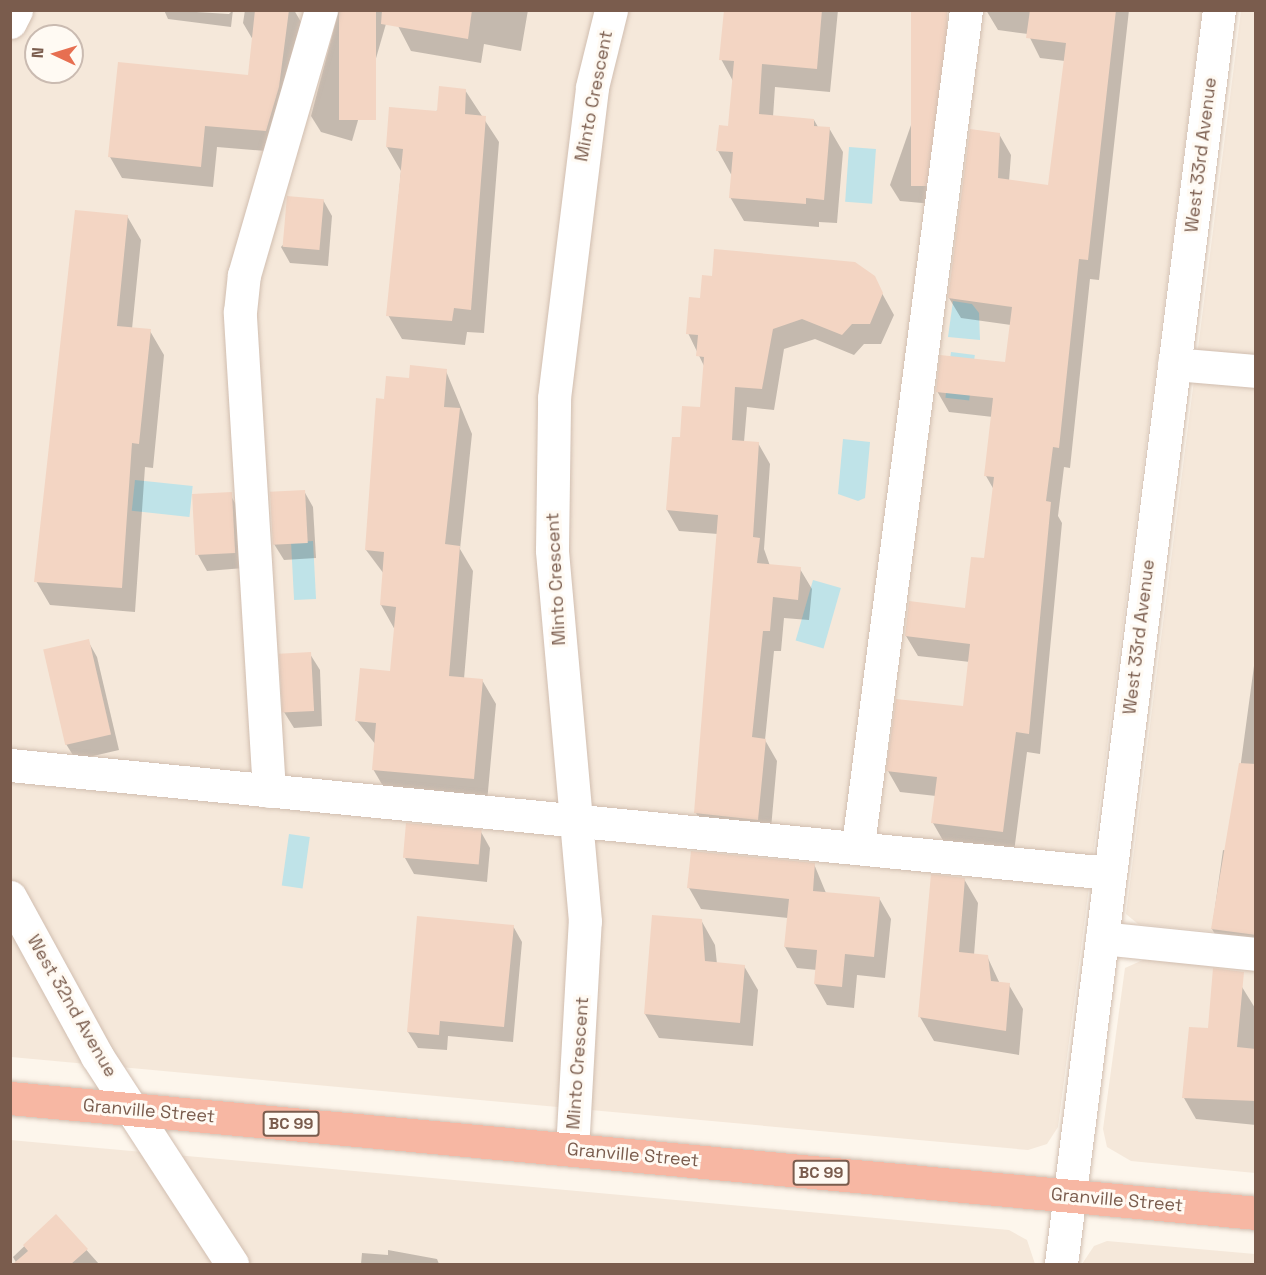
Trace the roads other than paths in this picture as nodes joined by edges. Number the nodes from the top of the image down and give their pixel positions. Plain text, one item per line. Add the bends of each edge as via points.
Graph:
1 (16, 10) edge
2 (321, 10) edge
3 (611, 10) edge
4 (966, 10) edge
5 (1219, 10) edge
6 (10, 22) edge
7 (1174, 364) junction
8 (1256, 371) edge
9 (10, 765) edge
10 (269, 791) junction
11 (576, 818) junction
12 (858, 845) junction
13 (1109, 873) junction
14 (10, 897) edge
15 (1102, 938) junction
16 (1256, 954) edge
17 (10, 1098) edge
18 (134, 1109) junction
19 (572, 1150) junction
20 (1070, 1196) junction
21 (1256, 1213) edge
22 (232, 1264) edge
23 (1061, 1264) edge

1 - 6 street
2 - 10 street via 244,274 240,312
3 - 11 street, Minto Crescent via 590,98 554,398 552,550
4 - 12 street
5 - 7 street, West 33rd Avenue
7 - 8 street
7 - 13 street, West 33rd Avenue
9 - 10 street
10 - 11 street
11 - 12 street
11 - 19 street, Minto Crescent via 585,921
12 - 13 street
13 - 15 street, West 33rd Avenue
14 - 18 street, West 32nd Avenue via 97,1056
15 - 16 street
15 - 20 street, West 33rd Avenue
17 - 18 highway, Granville Street / BC 99
18 - 19 highway, Granville Street / BC 99
18 - 22 street, West 32nd Avenue
19 - 20 highway, Granville Street / BC 99
20 - 21 highway, Granville Street / BC 99
20 - 23 street, West 33rd Avenue

